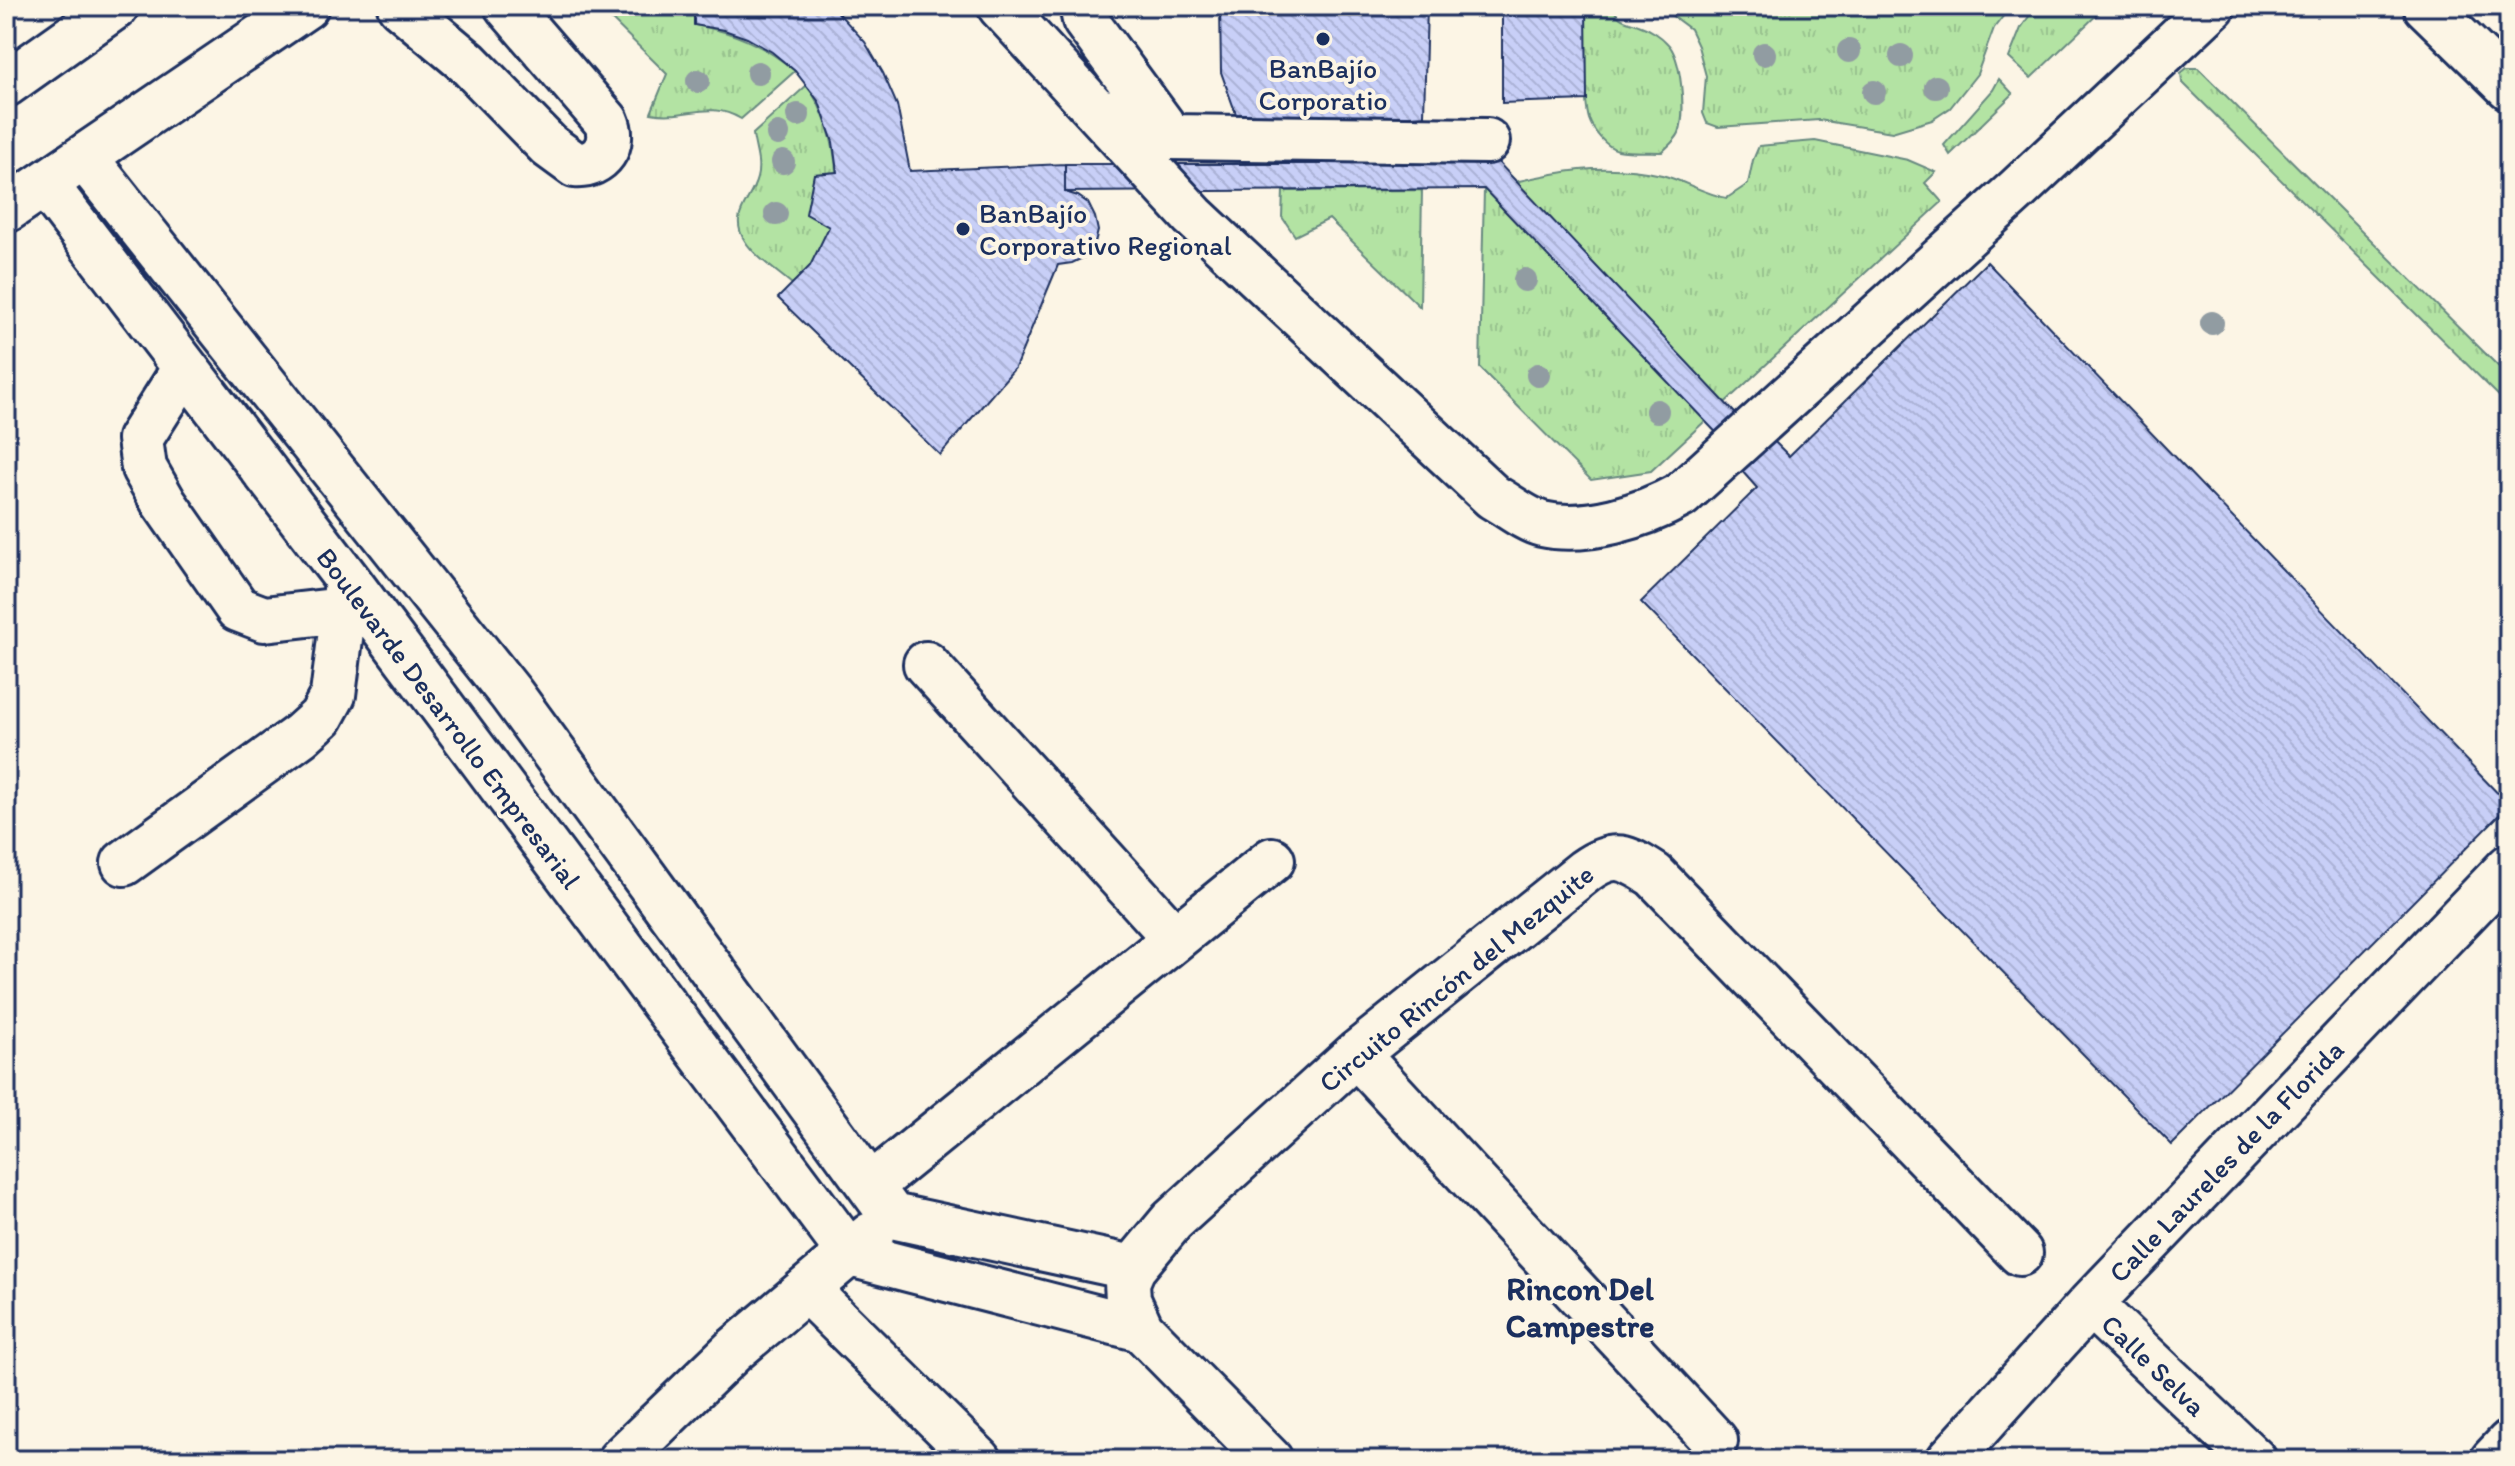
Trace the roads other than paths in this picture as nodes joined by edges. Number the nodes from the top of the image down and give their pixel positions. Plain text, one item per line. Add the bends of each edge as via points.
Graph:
1 (116, 6) edge
2 (306, 6) edge
3 (400, 6) edge
4 (507, 6) edge
5 (1000, 6) edge
6 (1082, 6) edge
7 (2213, 6) edge
8 (2426, 6) edge
9 (6, 84) edge
10 (2509, 87) edge
11 (1091, 107) junction
12 (1171, 137) junction
13 (1487, 141) dead end
14 (85, 158) junction
15 (45, 184) junction
16 (6, 210) edge
17 (185, 368) junction
18 (345, 595) junction
19 (926, 664) dead end
20 (511, 694) junction
21 (458, 729) junction
22 (1272, 860) dead end
23 (124, 863) dead end
24 (2509, 867) edge
25 (1174, 937) junction
26 (1356, 1054) junction
27 (882, 1201) junction
28 (2020, 1253) dead end
29 (850, 1254) junction
30 (1133, 1268) junction
31 (807, 1290) junction
32 (2090, 1304) junction
33 (1141, 1329) junction
34 (1715, 1441) dead end
35 (2509, 1443) edge
36 (620, 1460) edge
37 (979, 1460) edge
38 (1270, 1460) edge
39 (1949, 1460) edge
40 (2254, 1460) edge
41 (2493, 1460) edge

1 - 9 street
2 - 14 street
3 - 4 street via 468,63 549,146 575,165 589,165 606,150 611,134 606,121
5 - 11 street
6 - 12 street via 1085,20
7 - 11 street via 1681,495 1627,518 1567,526 1540,524 1493,497 1193,216
8 - 10 street
11 - 12 street
12 - 13 street
14 - 15 street
14 - 20 street, Boulevarde Desarrollo Empresarial
15 - 16 street
15 - 17 street, Boulevarde Desarrollo Empresarial
17 - 18 street, Boulevarde Desarrollo Empresarial
17 - 18 street via 140,439 144,468 238,609 264,619
18 - 21 street, Boulevarde Desarrollo Empresarial
18 - 23 street via 333,695 321,717
19 - 25 street
20 - 21 street
20 - 27 street, Boulevarde Desarrollo Empresarial
21 - 29 street, Boulevarde Desarrollo Empresarial
22 - 25 street
24 - 32 street, Calle Laureles de la Florida
25 - 27 street
26 - 28 street, Circuito Rincón del Mezquite via 1595,864 1605,858 1631,860 1654,875
26 - 30 street, Circuito Rincón del Mezquite via 1172,1221
26 - 34 street
27 - 29 street
27 - 30 street
29 - 31 street
29 - 33 street
30 - 33 street via 1128,1300
31 - 36 street via 733,1351
31 - 37 street
32 - 39 street, Calle Laureles de la Florida
32 - 40 street, Calle Selva
33 - 38 street
35 - 41 street

